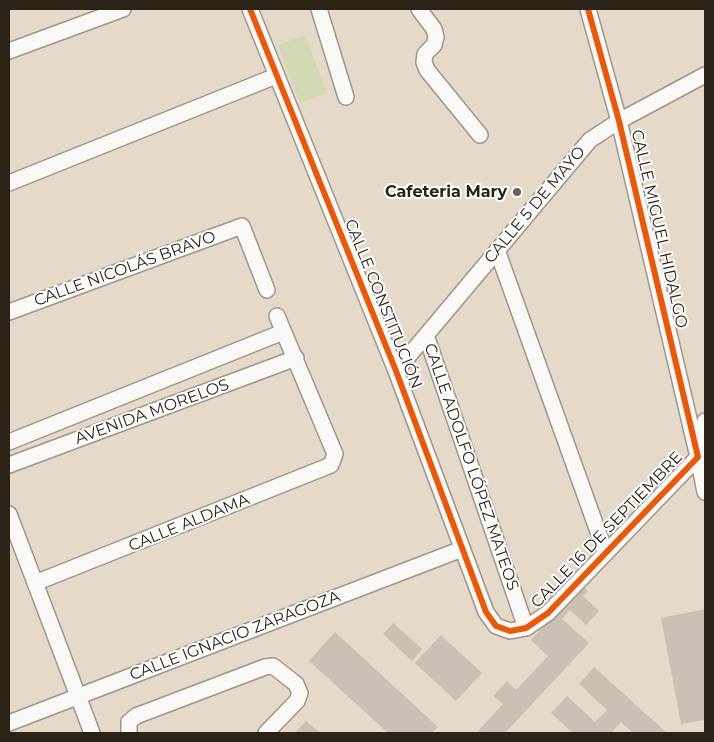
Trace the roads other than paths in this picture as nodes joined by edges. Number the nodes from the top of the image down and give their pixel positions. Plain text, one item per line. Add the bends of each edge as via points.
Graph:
1 (123, 9) edge
2 (250, 9) edge
3 (319, 9) edge
4 (419, 9) edge
5 (588, 9) edge
6 (9, 51) edge
7 (705, 75) edge
8 (276, 76) junction
9 (346, 97) dead end
10 (620, 121) junction
11 (480, 135) dead end
12 (9, 183) edge
13 (497, 250) junction
14 (267, 290) dead end
15 (9, 312) edge
16 (277, 316) dead end
17 (283, 332) junction
18 (426, 335) junction
19 (296, 358) junction
20 (396, 370) junction
21 (705, 421) edge
22 (9, 442) edge
23 (698, 457) junction
24 (9, 465) edge
25 (705, 492) edge
26 (9, 514) edge
27 (462, 549) junction
28 (606, 551) junction
29 (35, 584) junction
30 (486, 612) joint
31 (526, 628) junction
32 (78, 696) junction
33 (9, 723) edge
34 (92, 733) edge
35 (129, 733) edge
36 (266, 733) edge

1 - 6 street
2 - 8 street, CALLE CONSTITUCIÓN
3 - 9 street
4 - 11 street via 436,37 434,45 425,54 427,70
5 - 10 street, CALLE MIGUEL HIDALGO
7 - 10 street, CALLE 5 DE MAYO
8 - 12 street
8 - 20 street, CALLE CONSTITUCIÓN
10 - 13 street, CALLE 5 DE MAYO via 590,140
10 - 23 street, CALLE MIGUEL HIDALGO
13 - 18 street, CALLE 5 DE MAYO
13 - 28 street
14 - 15 street, CALLE NICOLÁS BRAVO via 242,226
16 - 17 street
17 - 19 street
17 - 22 street, AVENIDA MORELOS
18 - 20 street, CALLE 5 DE MAYO
18 - 31 street, CALLE ADOLFO LÓPEZ MATEOS
19 - 24 street, AVENIDA MORELOS
19 - 29 street, CALLE ALDAMA via 335,454 330,465
20 - 27 street, CALLE CONSTITUCIÓN
21 - 23 street
23 - 25 street, CALLE MIGUEL HIDALGO
23 - 28 street, CALLE 16 DE SEPTIEMBRE
26 - 29 street
27 - 30 street, CALLE CONSTITUCIÓN
27 - 32 street, CALLE IGNACIO ZARAGOZA
28 - 31 street, CALLE 16 DE SEPTIEMBRE via 548,613
29 - 32 street
30 - 31 street, CALLE 16 DE SEPTIEMBRE via 496,626 510,631
32 - 33 street, CALLE IGNACIO ZARAGOZA
32 - 34 street
35 - 36 street via 129,722 136,716 273,666 296,684 300,693 298,701

